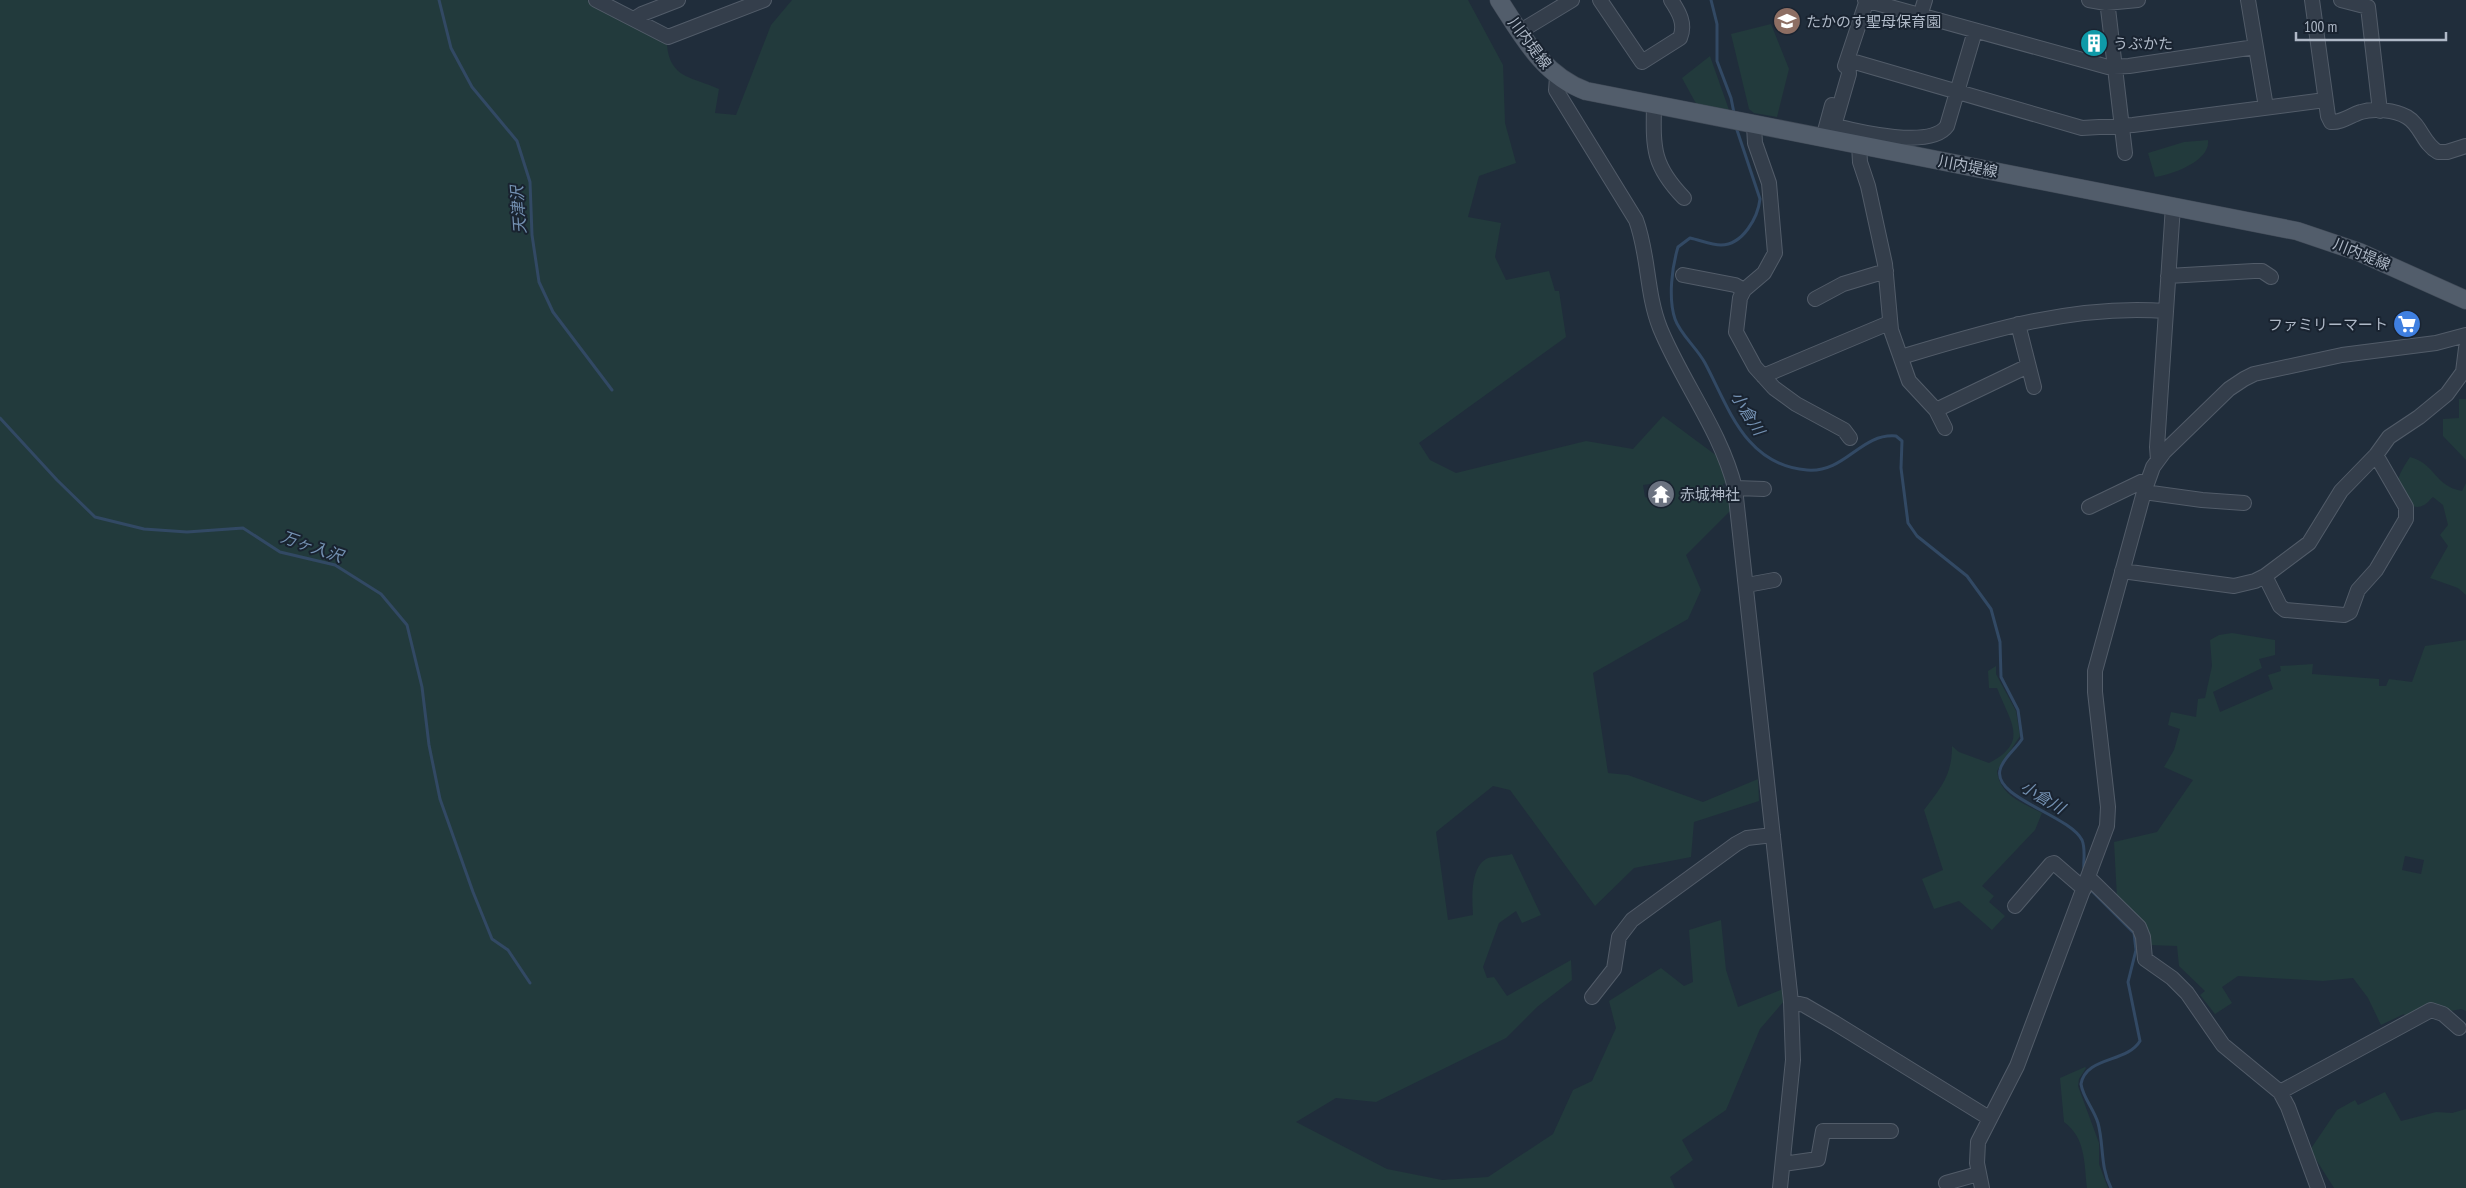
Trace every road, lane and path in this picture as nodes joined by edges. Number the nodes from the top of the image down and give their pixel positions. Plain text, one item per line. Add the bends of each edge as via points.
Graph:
1 (678, 0) edge
2 (764, 0) edge
3 (1499, 0) edge
4 (1572, 0) edge
5 (1600, 0) edge
6 (1671, 0) edge
7 (1866, 0) edge
8 (1925, 0) edge
9 (2089, 0) edge
10 (2138, 0) edge
11 (2248, 0) edge
12 (2312, 0) edge
13 (2341, 0) edge
14 (599, 1) edge
15 (2106, 2) edge
16 (1920, 16) junction
17 (634, 20) junction
18 (1975, 31) junction
19 (1519, 32) junction
20 (2255, 47) junction
21 (1848, 60) junction
22 (2113, 67) junction
23 (1557, 77) junction
24 (1957, 92) junction
25 (2325, 100) junction
26 (1654, 106) junction
27 (2266, 107) junction
28 (2380, 111) junction
29 (1742, 123) junction
30 (2121, 126) junction
31 (1822, 138) junction
32 (1859, 145) junction
33 (2466, 146) edge
34 (2125, 153) dead end
35 (1684, 198) dead end
36 (2173, 206) junction
37 (1886, 271) junction
38 (1683, 275) dead end
39 (2168, 276) junction
40 (2271, 277) dead end
41 (1744, 290) junction
42 (1815, 299) dead end
43 (2466, 299) edge
44 (2166, 311) junction
45 (1889, 323) junction
46 (2018, 324) junction
47 (2466, 339) edge
48 (1901, 357) junction
49 (2028, 366) junction
50 (1763, 376) junction
51 (2034, 387) dead end
52 (1936, 410) junction
53 (1945, 428) dead end
54 (1850, 438) dead end
55 (2376, 455) junction
56 (2158, 460) junction
57 (2146, 486) junction
58 (1734, 488) junction
59 (1764, 489) dead end
60 (2244, 503) dead end
61 (2089, 507) dead end
62 (2122, 571) junction
63 (2265, 576) junction
64 (1774, 580) dead end
65 (1747, 585) junction
66 (1773, 835) junction
67 (2087, 884) junction
68 (2015, 906) dead end
69 (1592, 997) dead end
70 (1791, 1002) junction
71 (2459, 1028) dead end
72 (2280, 1092) junction
73 (1989, 1118) junction
74 (1891, 1131) dead end
75 (1783, 1164) junction
76 (1978, 1174) junction
77 (1946, 1183) dead end
78 (1780, 1188) edge
79 (1982, 1188) edge
80 (2318, 1188) edge

1 - 17 street
2 - 17 street via 668,37
3 - 19 main road, 川内堤線
4 - 19 street
5 - 6 street via 1642,62 1680,38 1683,32 1680,15
7 - 16 street
7 - 21 street
8 - 16 street
9 - 15 street
10 - 15 street
11 - 20 street
12 - 25 street
13 - 28 street via 2368,7
14 - 17 street
15 - 22 street
16 - 18 street
18 - 22 street
18 - 24 street
19 - 23 main road, 川内堤線
20 - 22 street
20 - 27 street
21 - 24 street
21 - 24 street via 1849,74 1836,126 1903,139 1938,133 1947,126
21 - 31 street via 1841,73
22 - 30 street
23 - 26 main road, 川内堤線 via 1586,91
23 - 58 street via 1556,90 1636,220 1658,321 1725,459
24 - 30 street via 2082,128
25 - 27 street
25 - 28 street via 2329,119 2334,122 2364,111
26 - 29 main road, 川内堤線
26 - 35 street via 1653,137 1660,167
27 - 30 street
28 - 33 street via 2408,118 2429,146 2438,152
29 - 31 main road, 川内堤線
29 - 41 street via 1755,143 1769,183 1775,248 1767,270
30 - 34 street
31 - 32 main road, 川内堤線
32 - 36 main road, 川内堤線
32 - 37 street via 1860,162
36 - 39 street
36 - 43 main road, 川内堤線 via 2318,237
37 - 42 street via 1843,284
37 - 45 street
38 - 41 street
39 - 40 street via 2262,271
39 - 44 street
41 - 50 street via 1736,332
44 - 46 street via 2109,310
44 - 56 street
45 - 48 street
45 - 50 street
46 - 48 street
46 - 49 street
47 - 55 street via 2463,372 2447,394 2389,437
47 - 56 street via 2342,355 2254,374 2229,388
48 - 52 street via 1909,381
49 - 51 street
49 - 52 street
50 - 54 street via 1783,395 1844,430
52 - 53 street
55 - 63 street via 2341,491 2310,543
55 - 63 street via 2406,508 2406,519 2386,556 2358,590 2350,612 2344,615 2285,610
56 - 57 street
57 - 60 street via 2202,500
57 - 61 street via 2141,482
57 - 62 street
58 - 59 street
58 - 65 street
62 - 63 street via 2234,586 2249,584
62 - 67 street via 2095,671 2109,817
64 - 65 street
65 - 66 street
66 - 69 street via 1747,838 1736,844 1632,920 1619,937 1614,969
66 - 70 street
67 - 68 street via 2054,863
67 - 72 street via 2139,927 2145,959 2187,993 2224,1045
67 - 73 street via 2012,1078
70 - 73 street via 1804,1005 1844,1028
70 - 75 street via 1794,1060
71 - 72 street via 2443,1014 2431,1010
72 - 80 street
73 - 76 street via 1976,1149
74 - 75 street via 1823,1131 1818,1159
75 - 78 street
76 - 77 street
76 - 79 street

